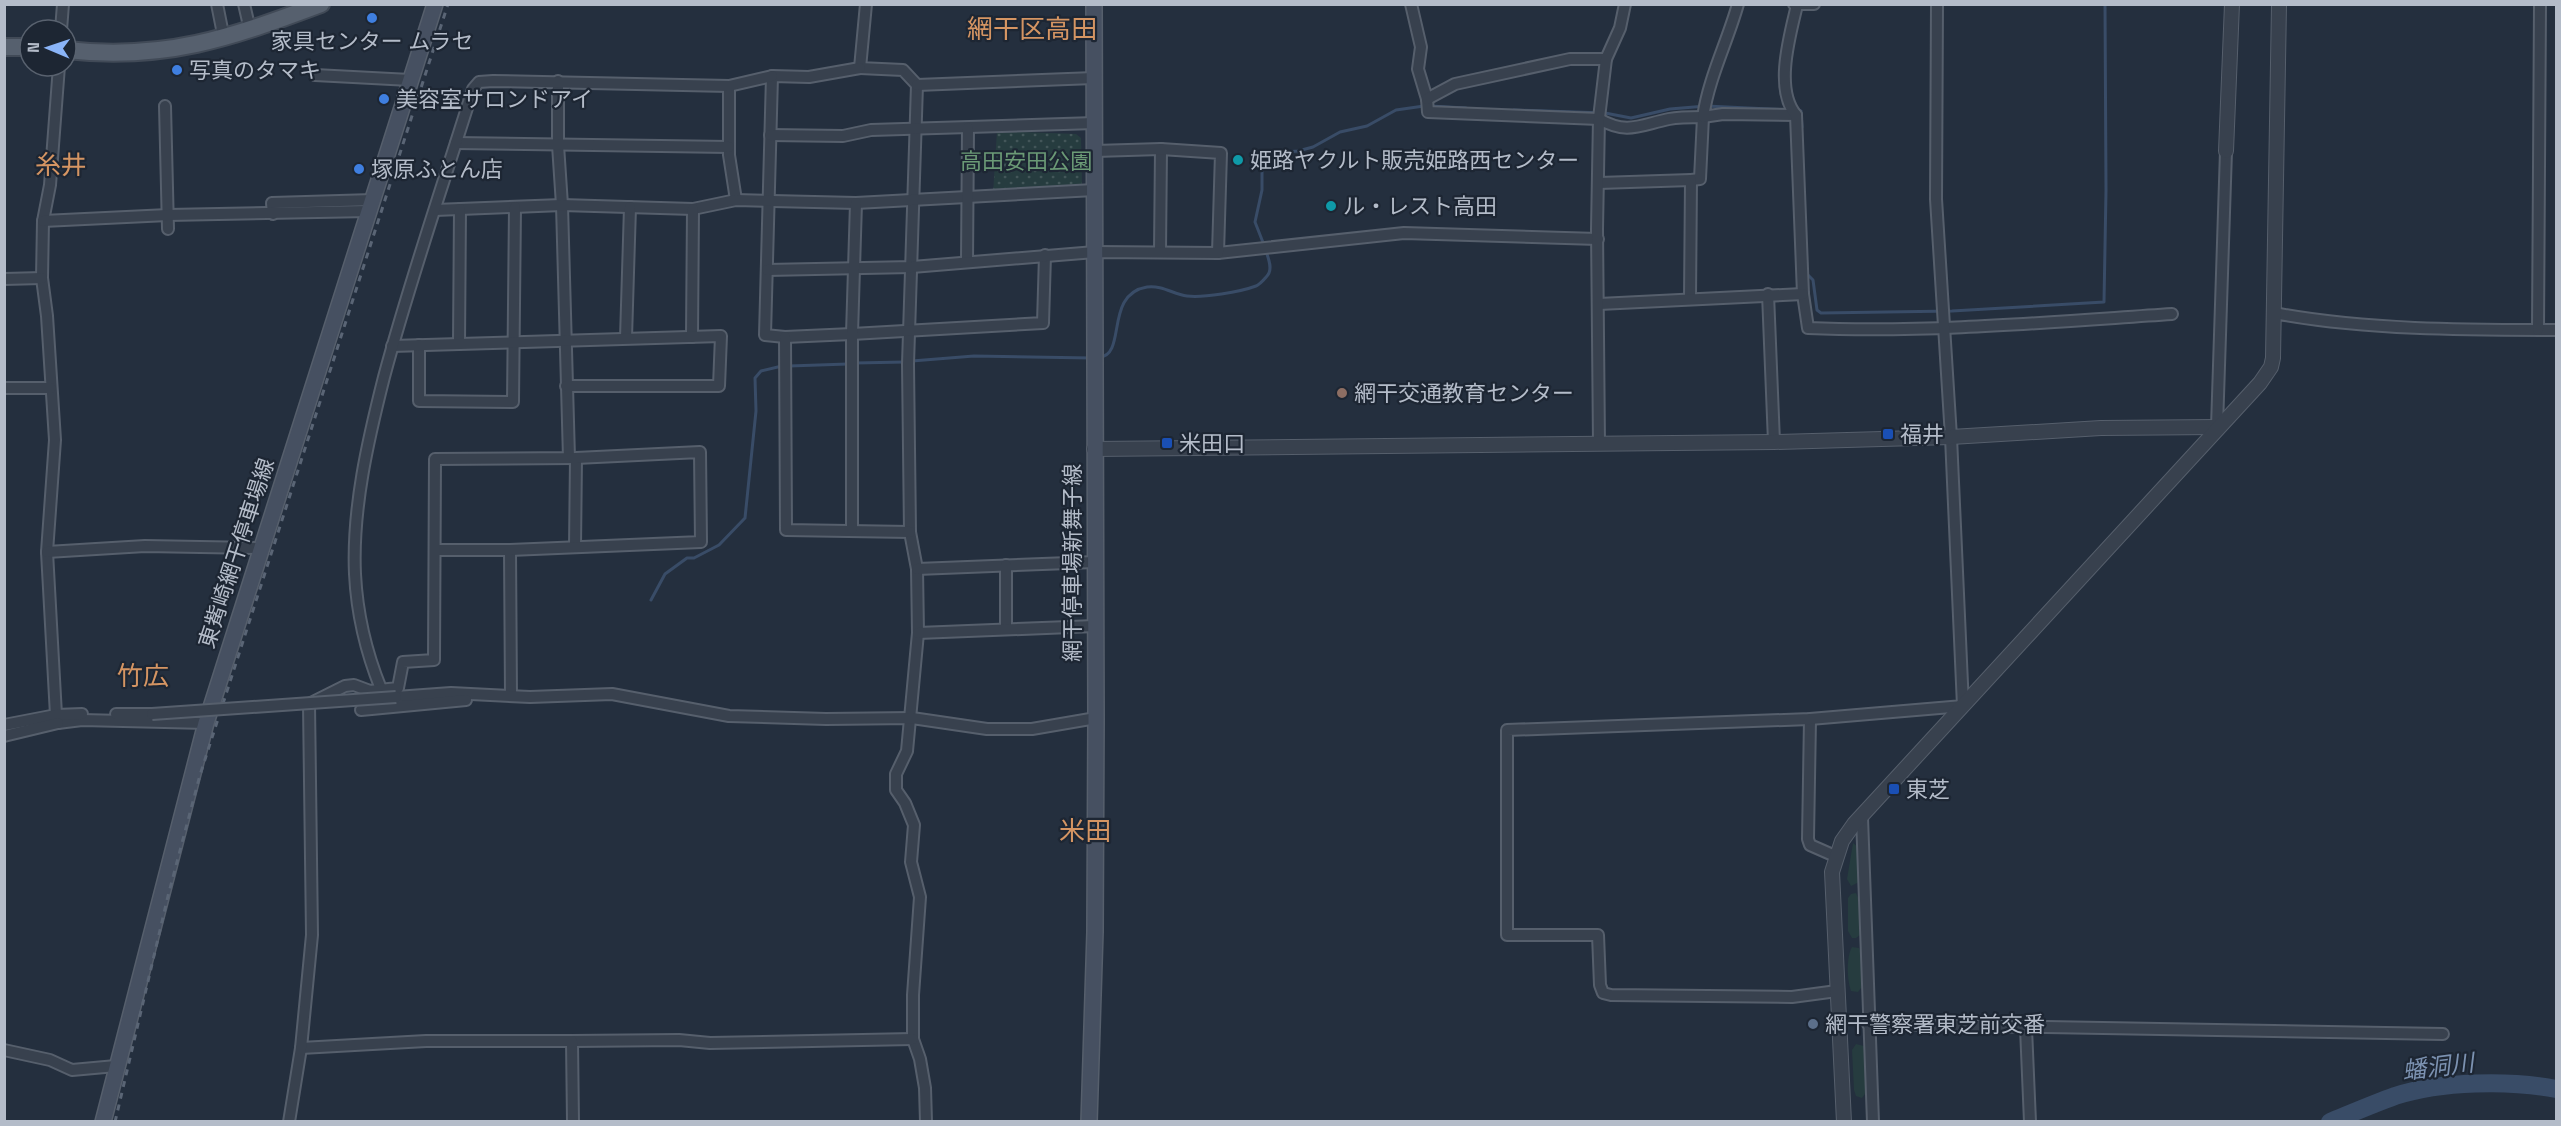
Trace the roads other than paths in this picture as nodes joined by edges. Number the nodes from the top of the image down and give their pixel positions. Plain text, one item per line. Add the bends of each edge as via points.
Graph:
1 (217, 4) edge
2 (244, 4) edge
3 (321, 4) edge
4 (435, 4) edge
5 (866, 4) edge
6 (1094, 4) edge
7 (1411, 4) edge
8 (1625, 4) edge
9 (1738, 4) edge
10 (1814, 4) edge
11 (1937, 4) edge
12 (2232, 4) edge
13 (2279, 4) edge
14 (2540, 4) edge
15 (1795, 5) edge
16 (250, 30) junction
17 (224, 39) junction
18 (78, 51) edge
19 (1606, 59) junction
20 (860, 68) junction
21 (315, 75) dead end
22 (772, 76) junction
23 (58, 78) edge
24 (1094, 78) junction
25 (410, 81) junction
26 (558, 81) junction
27 (729, 86) junction
28 (917, 86) junction
29 (1428, 104) junction
30 (165, 106) dead end
31 (1703, 115) junction
32 (1796, 115) junction
33 (1599, 118) junction
34 (1095, 123) junction
35 (968, 128) junction
36 (914, 130) junction
37 (770, 135) junction
38 (456, 143) junction
39 (558, 145) junction
40 (729, 147) junction
41 (1161, 148) junction
42 (1095, 151) junction
43 (2226, 151) joint
44 (1690, 180) junction
45 (1599, 183) junction
46 (1094, 190) junction
47 (968, 198) junction
48 (736, 200) junction
49 (913, 200) junction
50 (768, 203) junction
51 (856, 203) junction
52 (371, 205) junction
53 (562, 205) junction
54 (515, 207) junction
55 (630, 207) junction
56 (460, 209) junction
57 (693, 209) junction
58 (435, 210) junction
59 (168, 215) junction
60 (43, 221) junction
61 (168, 229) dead end
62 (1598, 239) junction
63 (1160, 251) junction
64 (1095, 252) junction
65 (1218, 253) junction
66 (1045, 255) junction
67 (968, 262) junction
68 (912, 267) junction
69 (855, 268) junction
70 (767, 270) junction
71 (42, 278) junction
72 (4, 279) edge
73 (1768, 294) junction
74 (1803, 294) junction
75 (1690, 299) junction
76 (1599, 304) junction
77 (2274, 313) junction
78 (2172, 314) dead end
79 (1944, 328) junction
80 (909, 329) junction
81 (2538, 330) junction
82 (2556, 330) edge
83 (852, 334) junction
84 (692, 337) junction
85 (785, 337) junction
86 (626, 338) junction
87 (565, 340) junction
88 (514, 342) junction
89 (459, 344) junction
90 (419, 345) junction
91 (392, 346) junction
92 (566, 386) junction
93 (4, 388) edge
94 (51, 388) junction
95 (2217, 427) junction
96 (1951, 437) junction
97 (1774, 442) junction
98 (1599, 444) junction
99 (1094, 449) junction
100 (572, 458) junction
101 (852, 529) junction
102 (910, 532) junction
103 (575, 547) junction
104 (261, 548) junction
105 (435, 550) junction
106 (510, 550) junction
107 (47, 552) junction
108 (1095, 562) junction
109 (1006, 565) junction
110 (917, 570) junction
111 (1095, 626) junction
112 (1006, 629) junction
113 (918, 633) junction
114 (381, 689) junction
115 (511, 696) junction
116 (1963, 706) junction
117 (361, 710) dead end
118 (912, 718) junction
119 (1096, 718) junction
120 (57, 719) junction
121 (1810, 719) junction
122 (206, 723) junction
123 (4, 725) edge
124 (4, 736) edge
125 (1862, 817) junction
126 (1835, 855) junction
127 (1837, 991) junction
128 (1868, 1024) junction
129 (2026, 1028) junction
130 (2443, 1034) dead end
131 (913, 1040) junction
132 (573, 1041) junction
133 (301, 1048) junction
134 (4, 1050) edge
135 (116, 1066) junction
136 (103, 1122) edge
137 (290, 1122) edge
138 (573, 1122) edge
139 (926, 1122) edge
140 (1089, 1122) edge
141 (1844, 1122) edge
142 (1873, 1122) edge
143 (2030, 1122) edge

1 - 17 street
2 - 16 street
3 - 16 main road
4 - 25 main road, 東觜崎網干停車場線
5 - 20 street
6 - 24 main road, 網干停車場新舞子線
7 - 29 street via 1421,47 1418,69
8 - 19 street via 1620,28
9 - 31 street via 1727,43 1716,63
10 - 15 street
11 - 79 street via 1936,199
12 - 43 street
13 - 77 street
14 - 81 street
15 - 32 street via 1785,79 1789,106
16 - 17 main road
17 - 18 main road via 149,51
19 - 29 street via 1569,59 1455,84
19 - 33 street
20 - 22 street via 809,77
20 - 28 street via 903,70
21 - 25 street
22 - 27 street
22 - 37 street
23 - 60 street via 50,185
24 - 28 street
24 - 34 main road, 網干停車場新舞子線
25 - 52 main road, 東觜崎網干停車場線
26 - 27 street
26 - 38 street via 479,82 473,89
26 - 39 street
27 - 40 street
28 - 36 street
29 - 33 street via 1428,112
30 - 59 street
31 - 32 street
31 - 33 street via 1624,129
31 - 44 street via 1700,179
32 - 74 street
33 - 45 street
34 - 35 street
34 - 42 main road, 網干停車場新舞子線
35 - 36 street
35 - 47 street
36 - 37 street via 871,130 843,136
36 - 49 street
37 - 50 street
38 - 39 street
38 - 58 street
39 - 40 street
39 - 53 street
40 - 48 street
41 - 42 street
41 - 63 street
41 - 65 street via 1221,153
42 - 46 main road, 網干停車場新舞子線
43 - 95 street
44 - 45 street
44 - 75 street
45 - 62 street
46 - 47 street
46 - 64 main road, 網干停車場新舞子線
47 - 49 street
47 - 67 street
48 - 50 street
48 - 57 street
49 - 51 street
49 - 68 street
50 - 51 street
50 - 70 street
51 - 69 street
52 - 59 street via 273,213
52 - 104 main road, 東觜崎網干停車場線
53 - 54 street
53 - 55 street
53 - 87 street
54 - 56 street
54 - 88 street
55 - 57 street
55 - 86 street
56 - 58 street
56 - 89 street
57 - 84 street
58 - 91 street
59 - 60 street
59 - 61 street
60 - 71 street
62 - 65 street via 1404,234
62 - 76 street
63 - 64 street
63 - 65 street
64 - 66 street
64 - 99 main road, 網干停車場新舞子線
66 - 67 street
66 - 80 street via 1042,323
67 - 68 street
68 - 69 street
68 - 80 street
69 - 70 street
69 - 83 street
70 - 85 street via 765,334
71 - 72 street
71 - 94 street
73 - 74 street
73 - 75 street
73 - 97 street
74 - 79 street via 1808,328
75 - 76 street
76 - 98 street
77 - 81 street via 2312,320
77 - 95 street via 2271,367
78 - 79 street
79 - 96 street
80 - 83 street
80 - 102 street
81 - 82 street
83 - 85 street
83 - 101 street
84 - 86 street
84 - 92 street via 721,336 719,386
85 - 101 street via 786,530
86 - 87 street
87 - 88 street
87 - 92 street
88 - 89 street
88 - 90 street via 513,402 419,400
89 - 90 street
90 - 91 street
91 - 114 street via 373,422 356,534 355,574 361,630
92 - 100 street
93 - 94 street
94 - 107 street via 55,440
95 - 96 street via 2101,428
95 - 116 street
96 - 97 street
96 - 116 street
97 - 98 street
98 - 99 street
99 - 108 main road, 網干停車場新舞子線
100 - 103 street
100 - 103 street via 700,452 701,542
100 - 105 street via 435,459
101 - 102 street
102 - 110 street
103 - 106 street
104 - 107 street via 146,546
104 - 122 main road, 東觜崎網干停車場線
105 - 106 street
105 - 114 street via 434,660 403,662 398,688
106 - 115 street
107 - 120 street
108 - 109 street
108 - 111 main road, 網干停車場新舞子線
109 - 110 street
109 - 112 street
110 - 113 street
111 - 112 street
111 - 119 main road, 網干停車場新舞子線
112 - 113 street
113 - 118 street
114 - 133 street via 345,686 309,704 312,935
115 - 117 street via 501,700
115 - 118 street via 604,694 729,716
115 - 120 street, bridge via 451,693
116 - 121 street
116 - 125 street
118 - 119 street via 987,729 1032,729
118 - 131 street via 907,751 896,774 896,790 914,825 911,862 920,897
119 - 140 main road, 網干停車場新舞子線
120 - 122 street
120 - 123 street
120 - 124 street
121 - 126 street via 1808,839 1816,849
121 - 127 street via 1508,730 1507,935 1598,934 1600,985 1603,993 1611,995 1792,997
122 - 135 main road, 東觜崎網干停車場線
125 - 126 street via 1847,832
125 - 128 street
126 - 127 street via 1832,872
127 - 141 street
128 - 129 street
128 - 142 street
129 - 130 street
129 - 143 street
131 - 132 street
131 - 139 street via 926,1088
132 - 133 street via 426,1041
132 - 138 street
133 - 137 street
134 - 135 street via 33,1055 72,1070
135 - 136 main road, 東觜崎網干停車場線

